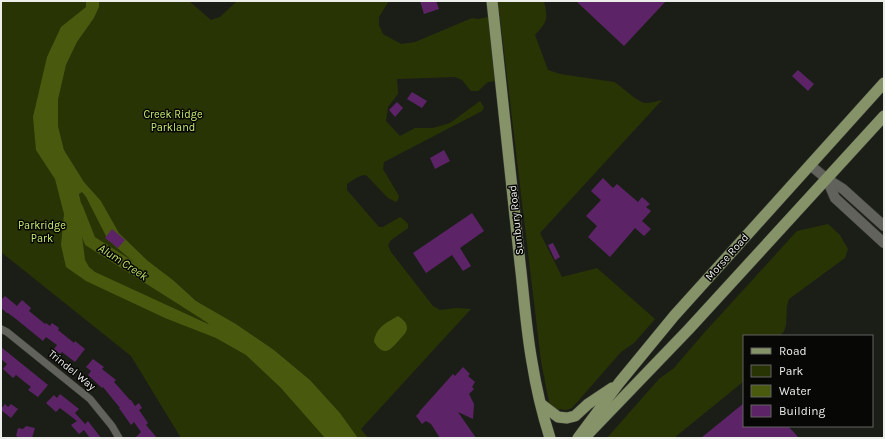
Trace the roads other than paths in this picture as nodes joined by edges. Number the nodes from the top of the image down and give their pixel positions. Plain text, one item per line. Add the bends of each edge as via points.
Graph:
1 (492, 1) edge
2 (884, 83) edge
3 (884, 116) edge
4 (810, 165) junction
5 (827, 179) junction
6 (884, 226) edge
7 (884, 243) edge
8 (1, 330) edge
9 (619, 383) junction
10 (541, 404) junction
11 (120, 438) edge
12 (550, 438) edge
13 (578, 438) edge
14 (584, 438) edge

1 - 10 main road, Sunbury Road via 525,308
2 - 4 main road, Morse Road
3 - 5 main road, Morse Road
4 - 5 main road
4 - 9 main road, Morse Road via 674,316
5 - 6 main road via 843,189
5 - 7 main road via 835,198
5 - 14 main road, Morse Road
8 - 11 street, Trindel Way via 7,332 90,399
9 - 10 main road via 575,416 558,417
9 - 13 main road, Morse Road
10 - 12 main road, Sunbury Road

